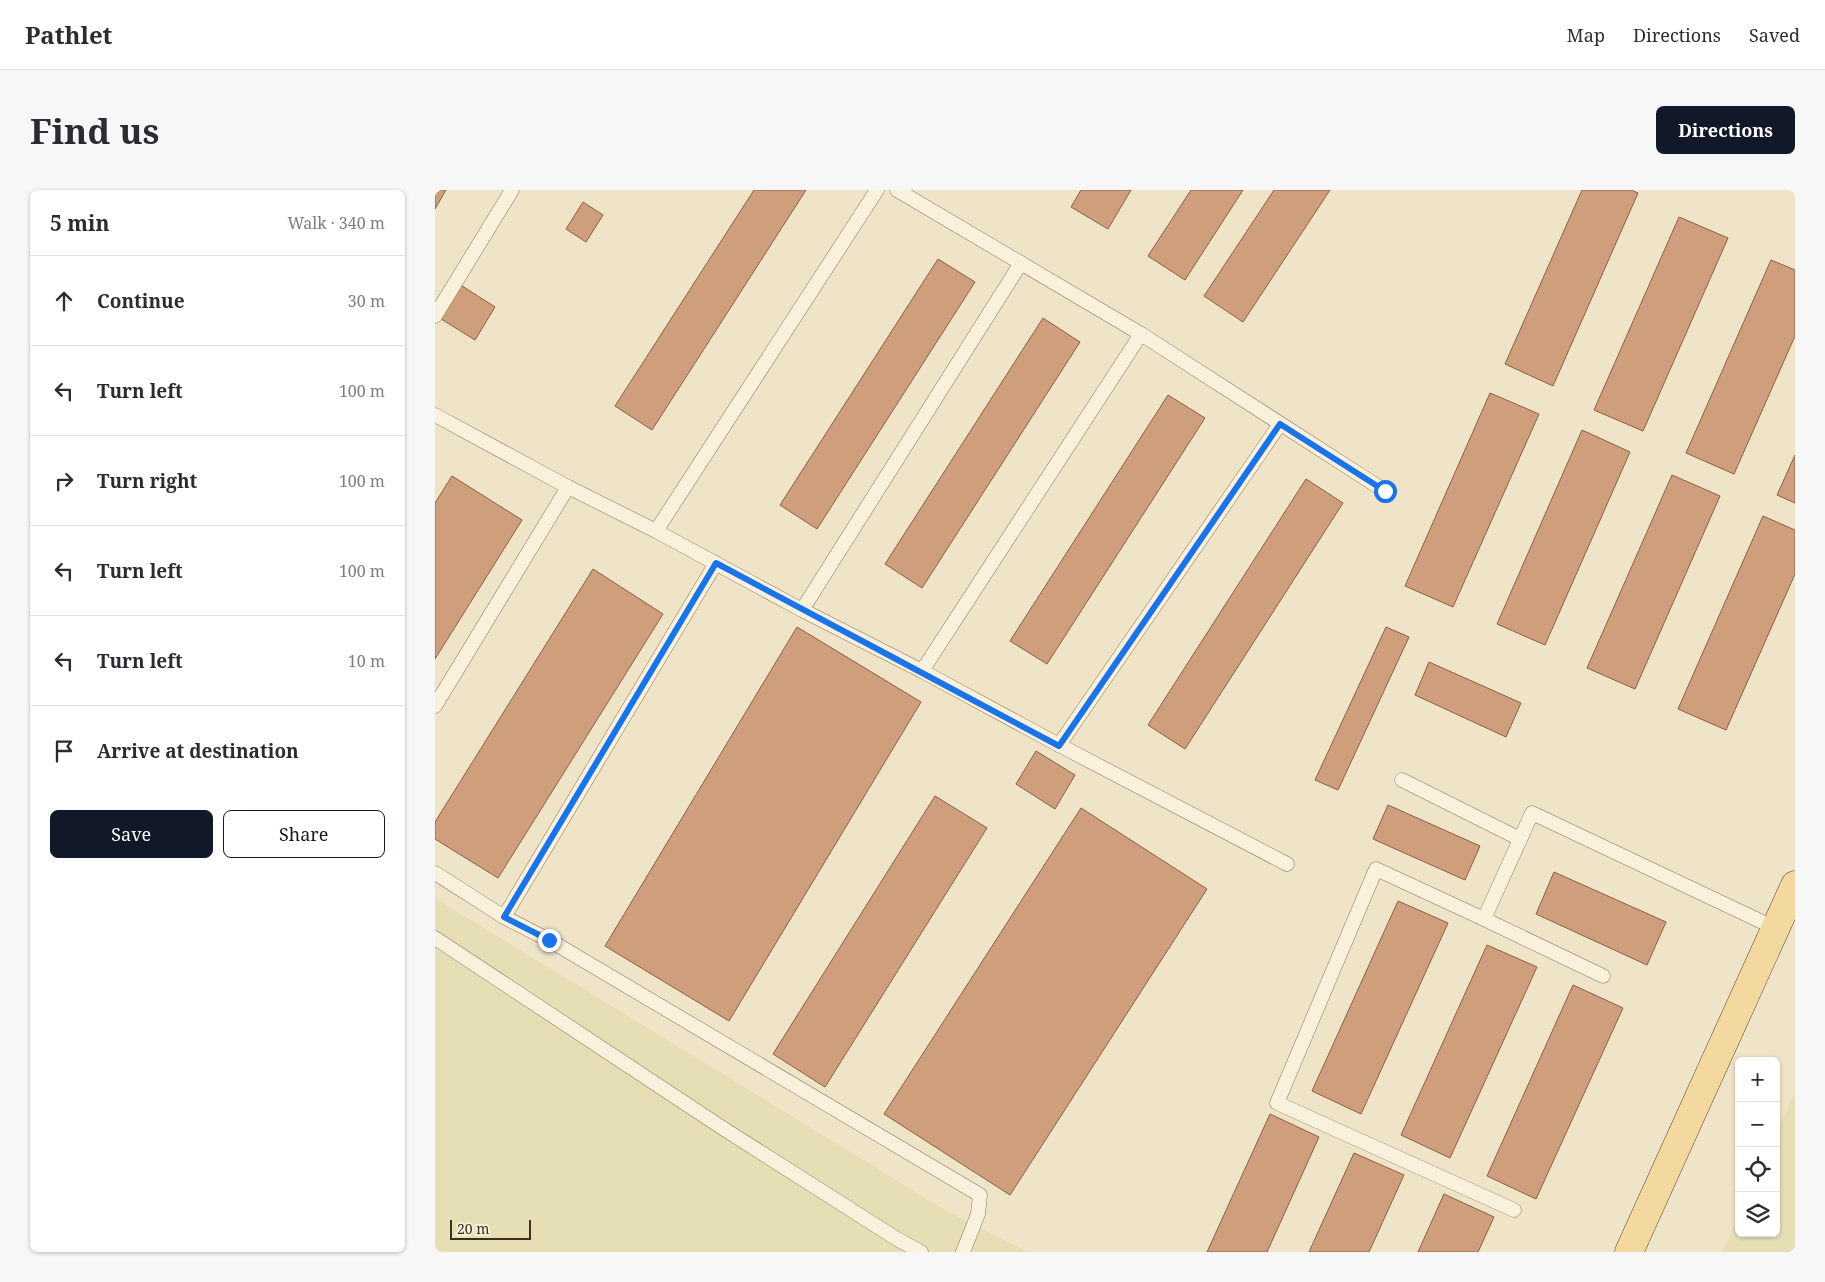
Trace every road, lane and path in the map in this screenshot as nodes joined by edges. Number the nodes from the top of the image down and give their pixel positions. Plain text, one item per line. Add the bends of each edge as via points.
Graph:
1 (512, 190) edge
2 (877, 190) edge
3 (897, 190) edge
4 (1021, 263) junction
5 (435, 316) edge
6 (1141, 334) junction
7 (435, 415) edge
8 (1280, 424) junction
9 (568, 488) junction
10 (1385, 491) dead end
11 (656, 531) junction
12 (716, 563) junction
13 (802, 610) junction
14 (922, 671) junction
15 (435, 706) edge
16 (1059, 746) junction
17 (1402, 780) dead end
18 (1520, 838) junction
19 (1287, 864) dead end
20 (435, 873) edge
21 (1795, 885) edge
22 (504, 917) junction
23 (1484, 919) junction
24 (1775, 928) junction
25 (435, 938) edge
26 (1603, 976) dead end
27 (1514, 1210) dead end
28 (921, 1252) edge
29 (963, 1252) edge
30 (1629, 1252) edge

1 - 5 lane
2 - 11 lane
3 - 4 lane
4 - 6 lane
4 - 13 lane
6 - 8 lane
6 - 14 lane
7 - 9 lane
8 - 10 lane
8 - 16 lane
9 - 11 lane
9 - 15 lane
11 - 12 lane
12 - 13 lane
12 - 22 lane
13 - 14 lane
14 - 16 lane
16 - 19 lane
17 - 18 lane
18 - 23 lane
18 - 24 lane via 1531,813
20 - 22 lane
21 - 24 main road
22 - 29 lane via 549,940 981,1195 978,1214
23 - 26 lane
23 - 27 lane via 1376,869 1277,1103
24 - 30 main road
25 - 28 lane via 724,1129

